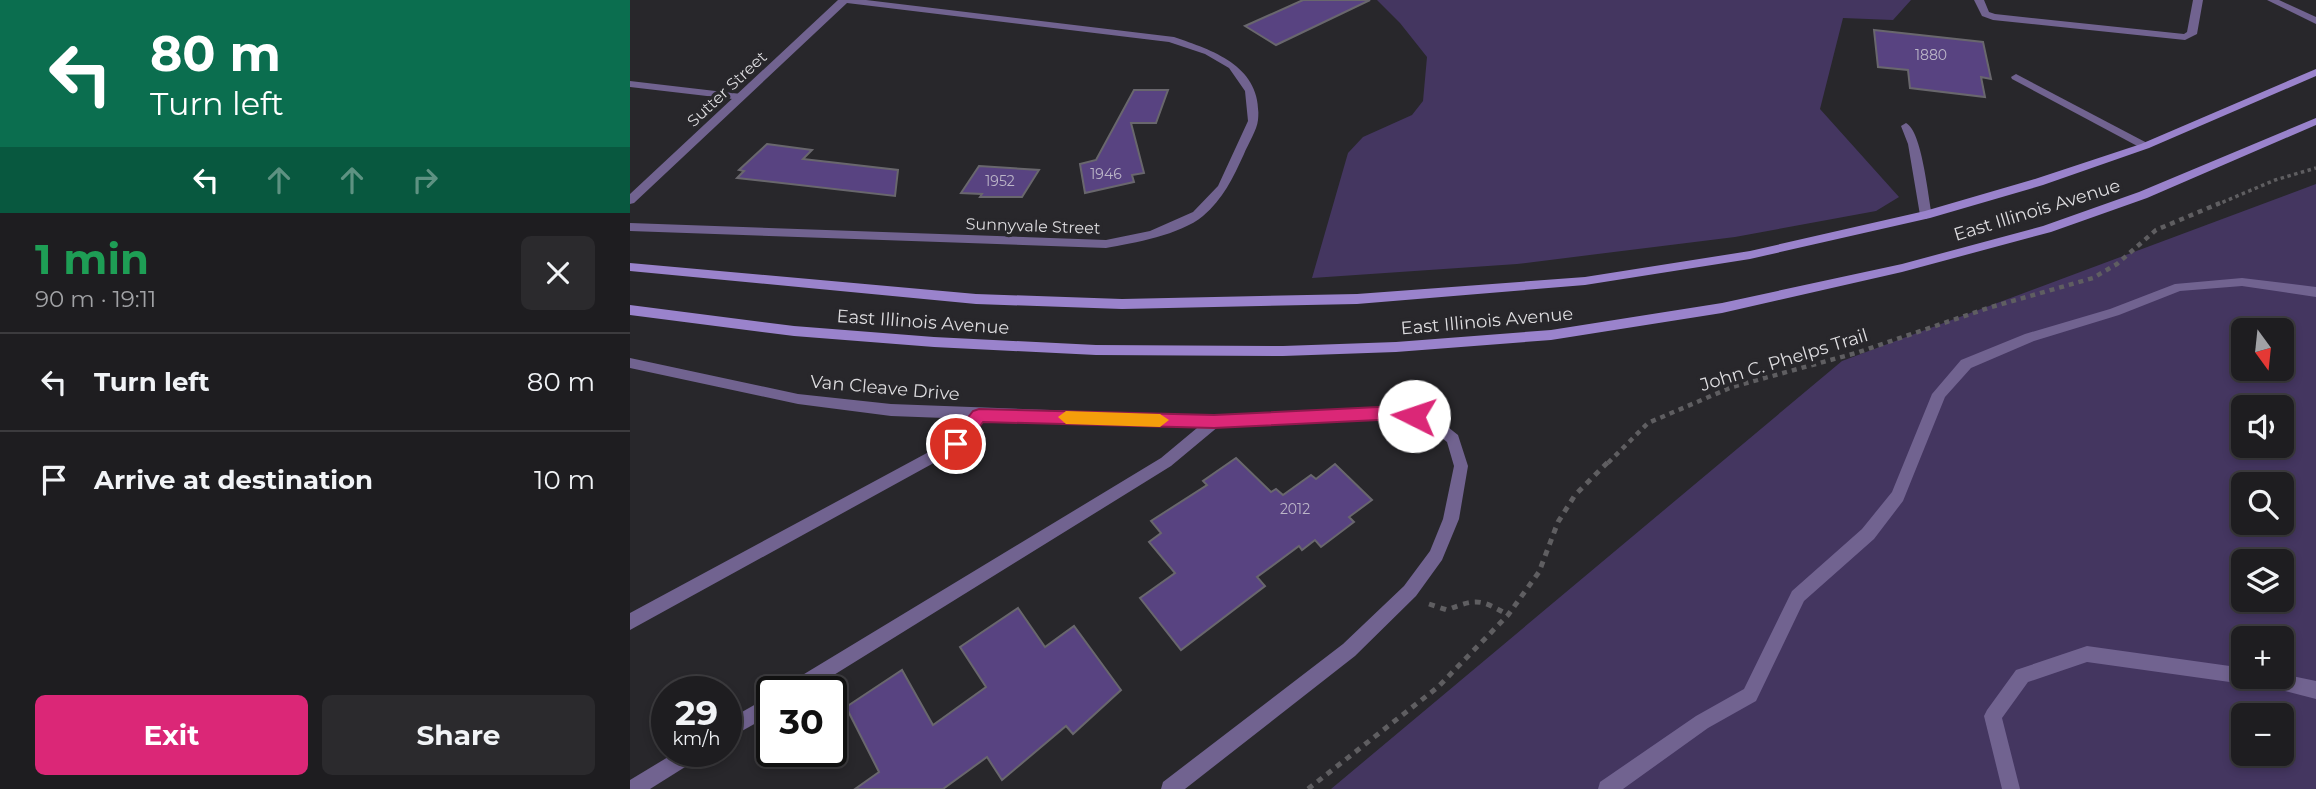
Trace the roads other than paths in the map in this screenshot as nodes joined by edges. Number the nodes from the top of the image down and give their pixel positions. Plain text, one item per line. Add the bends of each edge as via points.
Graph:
1 (844, 0) edge
2 (1979, 0) edge
3 (2198, 0) edge
4 (2272, 0) edge
5 (2316, 21) edge
6 (2316, 72) edge
7 (2016, 76) dead end
8 (630, 84) edge
9 (741, 97) junction
10 (2316, 121) edge
11 (1906, 126) dead end
12 (2145, 146) junction
13 (630, 200) edge
14 (1926, 215) junction
15 (630, 227) edge
16 (630, 267) edge
17 (2316, 292) edge
18 (630, 310) edge
19 (630, 363) edge
20 (979, 415) junction
21 (1214, 422) junction
22 (630, 622) edge
23 (2231, 674) edge
24 (816, 676) edge
25 (2294, 685) edge
26 (2316, 690) edge
27 (668, 767) edge
28 (632, 789) edge
29 (1170, 789) edge
30 (1607, 789) edge
31 (2011, 789) edge

1 - 9 street, Sutter Street
1 - 15 street, Sunnyvale Street via 1171,39 1233,66 1250,91 1253,121 1223,188 1197,215 1153,235 1105,244
2 - 3 street via 1985,14 1993,18 2185,37 2192,34
4 - 5 street
6 - 12 main road, East Illinois Avenue
7 - 12 street
8 - 9 street
9 - 13 street, Sutter Street
10 - 18 main road, East Illinois Avenue via 2143,195 2034,232 1902,268 1721,308 1551,335 1283,351 1096,350 794,331
11 - 14 street
12 - 14 main road, East Illinois Avenue
14 - 16 main road, East Illinois Avenue via 1750,256 1585,281 1357,299 1240,303 976,299
17 - 30 street via 2242,282 2179,287 2029,337 1966,364 1939,394 1898,496 1868,534 1798,596 1750,695 1702,722
19 - 20 street, Van Cleave Drive via 798,399
20 - 21 street, Van Cleave Drive
20 - 22 street via 956,444
21 - 24 street via 1166,462
21 - 29 street, Van Cleave Drive via 1399,412 1429,420 1453,439 1461,466 1451,519 1436,555 1410,591 1349,650
23 - 31 street via 2087,654 2022,676 1993,716
25 - 26 street
27 - 28 street

